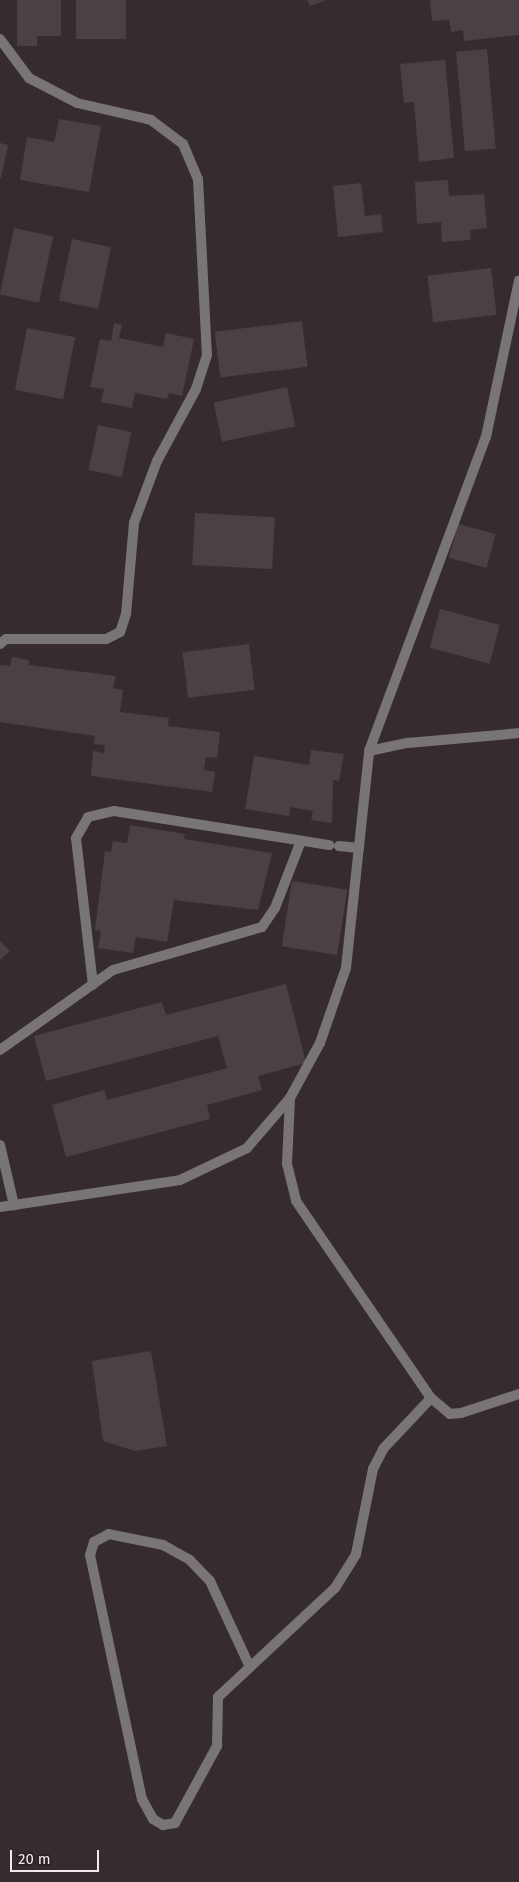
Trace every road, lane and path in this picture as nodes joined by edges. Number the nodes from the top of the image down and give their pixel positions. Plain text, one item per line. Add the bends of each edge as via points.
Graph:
1 (0, 39) edge
2 (519, 280) edge
3 (0, 644) edge
4 (519, 733) edge
5 (369, 751) junction
6 (301, 842) junction
7 (359, 848) junction
8 (93, 985) junction
9 (0, 1050) edge
10 (290, 1098) junction
11 (0, 1145) edge
12 (14, 1205) junction
13 (0, 1207) edge
14 (519, 1394) edge
15 (431, 1398) junction
16 (249, 1665) junction

1 - 3 street via 29,78 77,103 151,120 183,144 198,179 207,355 196,389 157,461 134,523 126,614 120,632 106,639 6,639
2 - 5 street via 486,437
4 - 5 street via 408,743
5 - 7 street
6 - 7 street
6 - 8 street via 275,908 262,927 141,959
6 - 8 street via 114,811 88,817 76,838
7 - 10 street via 346,968 320,1043
8 - 9 street
10 - 12 street via 246,1148 180,1180
10 - 15 street via 287,1164 296,1201
11 - 12 street
12 - 13 street
14 - 15 street via 450,1414
15 - 16 street via 384,1449 373,1469 356,1554 335,1588
16 - 16 street via 210,1581 190,1560 163,1545 99,1535 90,1555 142,1799 146,1810 163,1825 175,1824 217,1746 218,1697

